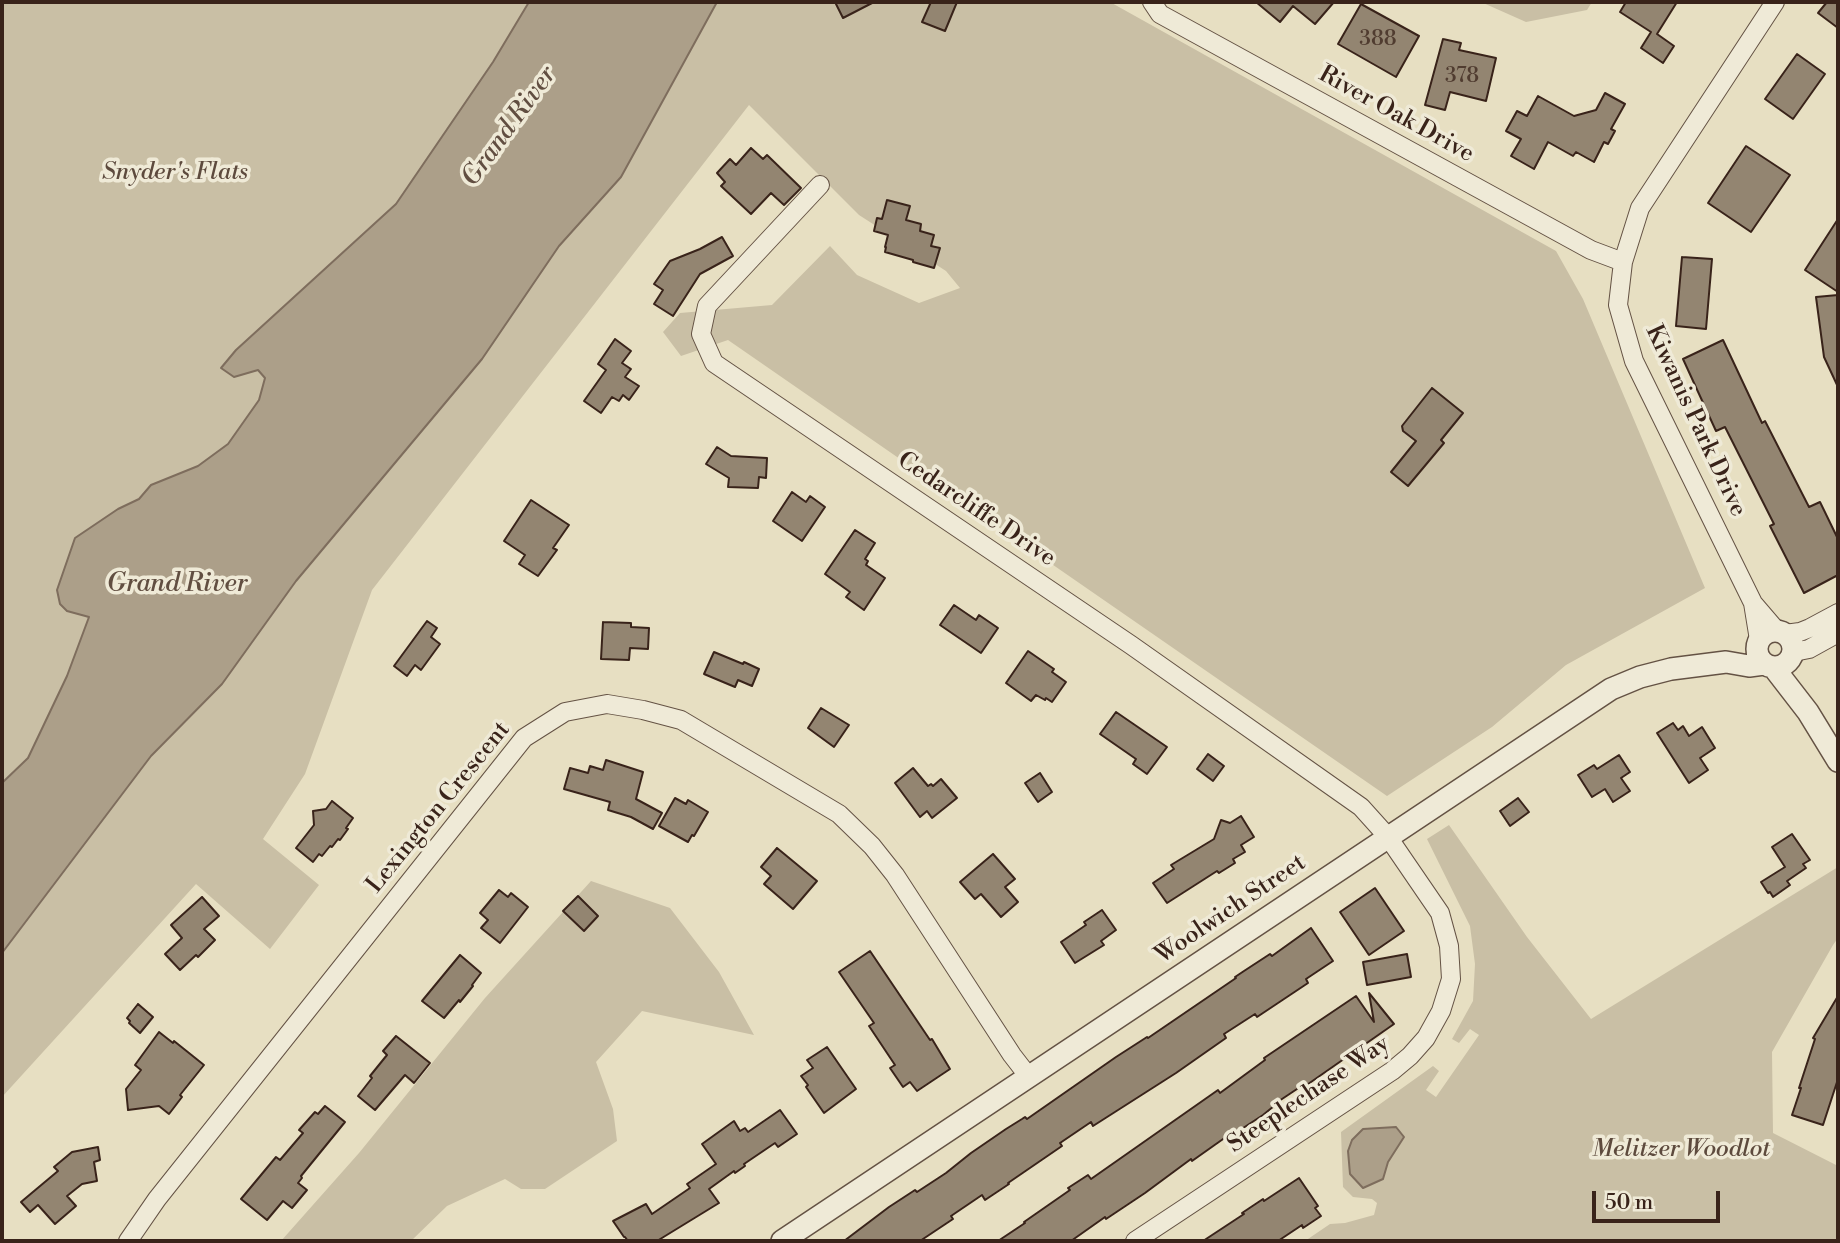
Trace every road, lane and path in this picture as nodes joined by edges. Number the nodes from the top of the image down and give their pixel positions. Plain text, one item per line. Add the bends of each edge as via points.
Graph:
1 (1152, 2) edge
2 (1775, 2) edge
3 (820, 185) dead end
4 (1623, 262) junction
5 (1838, 613) edge
6 (1838, 633) edge
7 (1775, 649) junction
8 (1838, 761) edge
9 (1388, 837) junction
10 (1029, 1077) junction
11 (128, 1241) edge
12 (782, 1241) edge
13 (1135, 1241) edge

1 - 4 street, River Oak Drive via 1172,20 1591,250
2 - 4 street, Kiwanis Park Drive via 1640,208
3 - 9 street, Cedarcliffe Drive via 707,306 701,334 714,363 1132,645 1361,807
4 - 7 street, Kiwanis Park Drive via 1618,305 1634,360
5 - 7 street
6 - 7 street via 1809,649
7 - 8 street via 1802,683 1808,712
7 - 9 street, Woolwich Street via 1744,651 1726,663 1671,669 1611,690
9 - 10 street, Woolwich Street
9 - 13 street, Steeplechase Way via 1440,913 1449,946 1451,979 1426,1038 1392,1071
10 - 11 street, Lexington Crescent via 895,875 839,814 681,720 607,704 565,712 524,738
10 - 12 street, Woolwich Street

